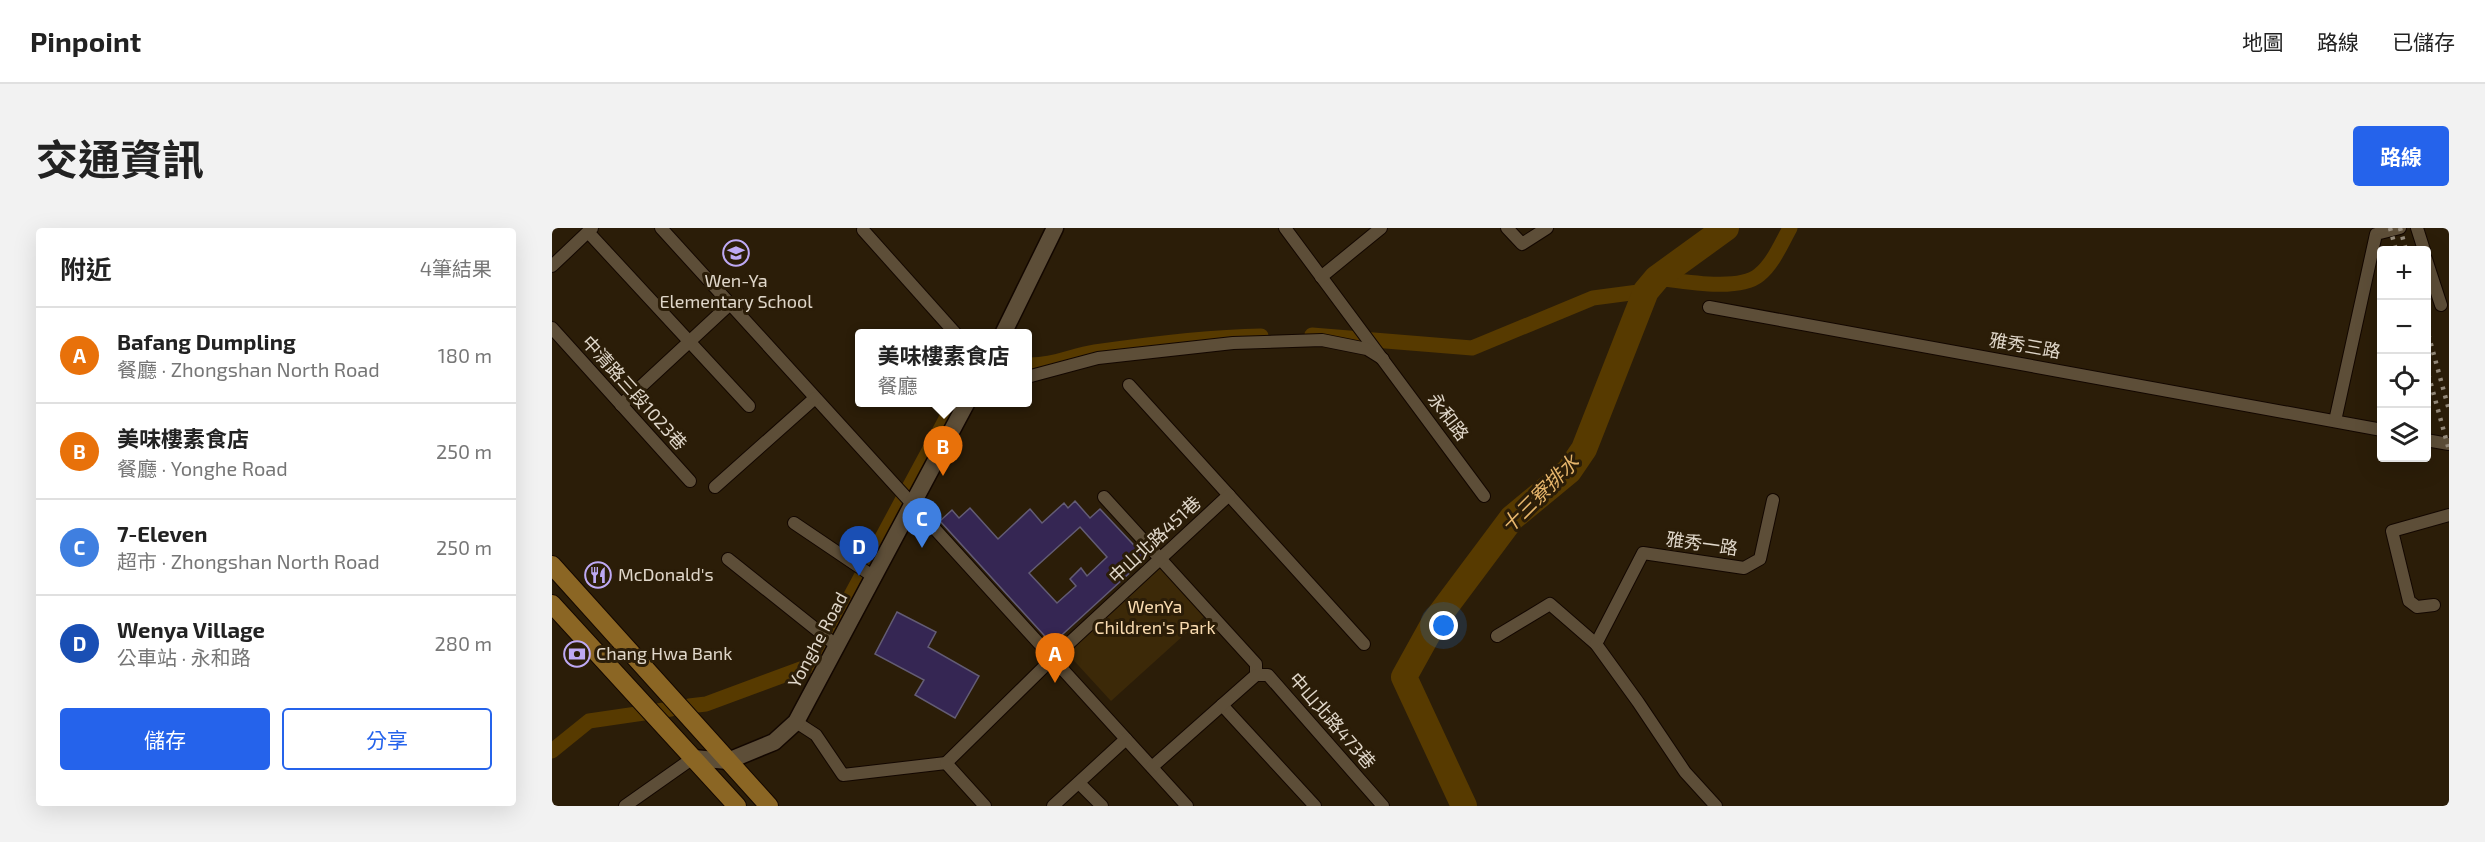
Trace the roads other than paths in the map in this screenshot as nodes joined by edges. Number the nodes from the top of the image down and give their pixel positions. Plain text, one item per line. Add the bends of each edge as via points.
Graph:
1 (661, 228) edge
2 (1055, 228) edge
3 (1285, 228) edge
4 (1382, 228) edge
5 (1507, 228) edge
6 (1547, 228) edge
7 (2400, 228) edge
8 (2417, 228) edge
9 (590, 230) edge
10 (863, 230) dead end
11 (2423, 246) edge
12 (552, 266) edge
13 (2431, 272) edge
14 (1322, 277) junction
15 (730, 304) junction
16 (2441, 305) dead end
17 (1709, 307) dead end
18 (552, 328) edge
19 (952, 329) edge
20 (1005, 329) edge
21 (690, 342) junction
22 (1383, 359) junction
23 (1032, 376) edge
24 (1129, 385) dead end
25 (815, 398) junction
26 (621, 405) junction
27 (749, 406) dead end
28 (965, 407) edge
29 (2335, 421) junction
30 (2377, 429) edge
31 (2431, 441) edge
32 (2449, 444) edge
33 (690, 481) dead end
34 (715, 487) dead end
35 (1229, 495) junction
36 (1484, 496) dead end
37 (1104, 497) dead end
38 (1773, 500) dead end
39 (912, 505) junction
40 (2449, 515) edge
41 (794, 524) dead end
42 (728, 559) dead end
43 (1162, 560) junction
44 (552, 566) edge
45 (873, 576) junction
46 (552, 603) edge
47 (2434, 605) dead end
48 (1497, 636) dead end
49 (1364, 644) dead end
50 (1596, 644) junction
51 (836, 646) junction
52 (1052, 659) junction
53 (1256, 675) junction
54 (1222, 705) junction
55 (795, 722) junction
56 (1126, 739) junction
57 (693, 758) junction
58 (728, 761) junction
59 (946, 763) junction
60 (1152, 767) junction
61 (1079, 783) junction
62 (625, 806) edge
63 (737, 806) edge
64 (769, 806) edge
65 (985, 806) edge
66 (1053, 806) edge
67 (1102, 806) edge
68 (1187, 806) edge
69 (1314, 806) edge
70 (1383, 806) edge
71 (1716, 806) edge

1 - 15 street
2 - 20 main road
3 - 14 street, 永和路
4 - 14 street
5 - 6 street via 1522,244
7 - 29 street via 2376,234
8 - 11 street
9 - 12 street
9 - 21 street
10 - 19 street
13 - 16 street
14 - 22 street, 永和路
15 - 21 street
15 - 25 street
17 - 29 street, 雅秀三路
18 - 26 street, 中清路三段1023巷
21 - 26 street
21 - 27 street
22 - 23 street, 永和路 via 1367,349 1322,340 1233,344 1098,358
22 - 36 street, 永和路
24 - 35 street, 中山北路451巷
25 - 34 street
25 - 39 street
26 - 33 street, 中清路三段1023巷
28 - 39 main road, Yonghe Road
29 - 30 street, 雅秀三路
31 - 32 street
35 - 43 street, 中山北路451巷
35 - 49 street, 中山北路451巷
37 - 43 street
38 - 50 street, 雅秀一路 via 1760,559 1744,568 1643,553
39 - 45 main road, Yonghe Road
39 - 52 street
40 - 47 street via 2392,531 2409,601 2417,607
41 - 45 street
42 - 51 street
43 - 52 street, 中山北路451巷
43 - 53 street via 1256,664
44 - 58 main road
45 - 51 main road, Yonghe Road
46 - 57 main road
48 - 50 street via 1550,604
50 - 71 street via 1684,772
51 - 55 main road, Yonghe Road
52 - 56 street
52 - 59 street, 中山北路451巷
53 - 54 street
53 - 70 street, 中山北路473巷 via 1268,675
54 - 60 street
54 - 69 street
55 - 58 main road, Yonghe Road via 774,742
55 - 59 street via 816,735 843,775
56 - 60 street
56 - 61 street
57 - 58 main road, Yonghe Road
57 - 62 street
57 - 63 main road
58 - 64 main road
59 - 65 street
60 - 68 street
61 - 66 street
61 - 67 street

